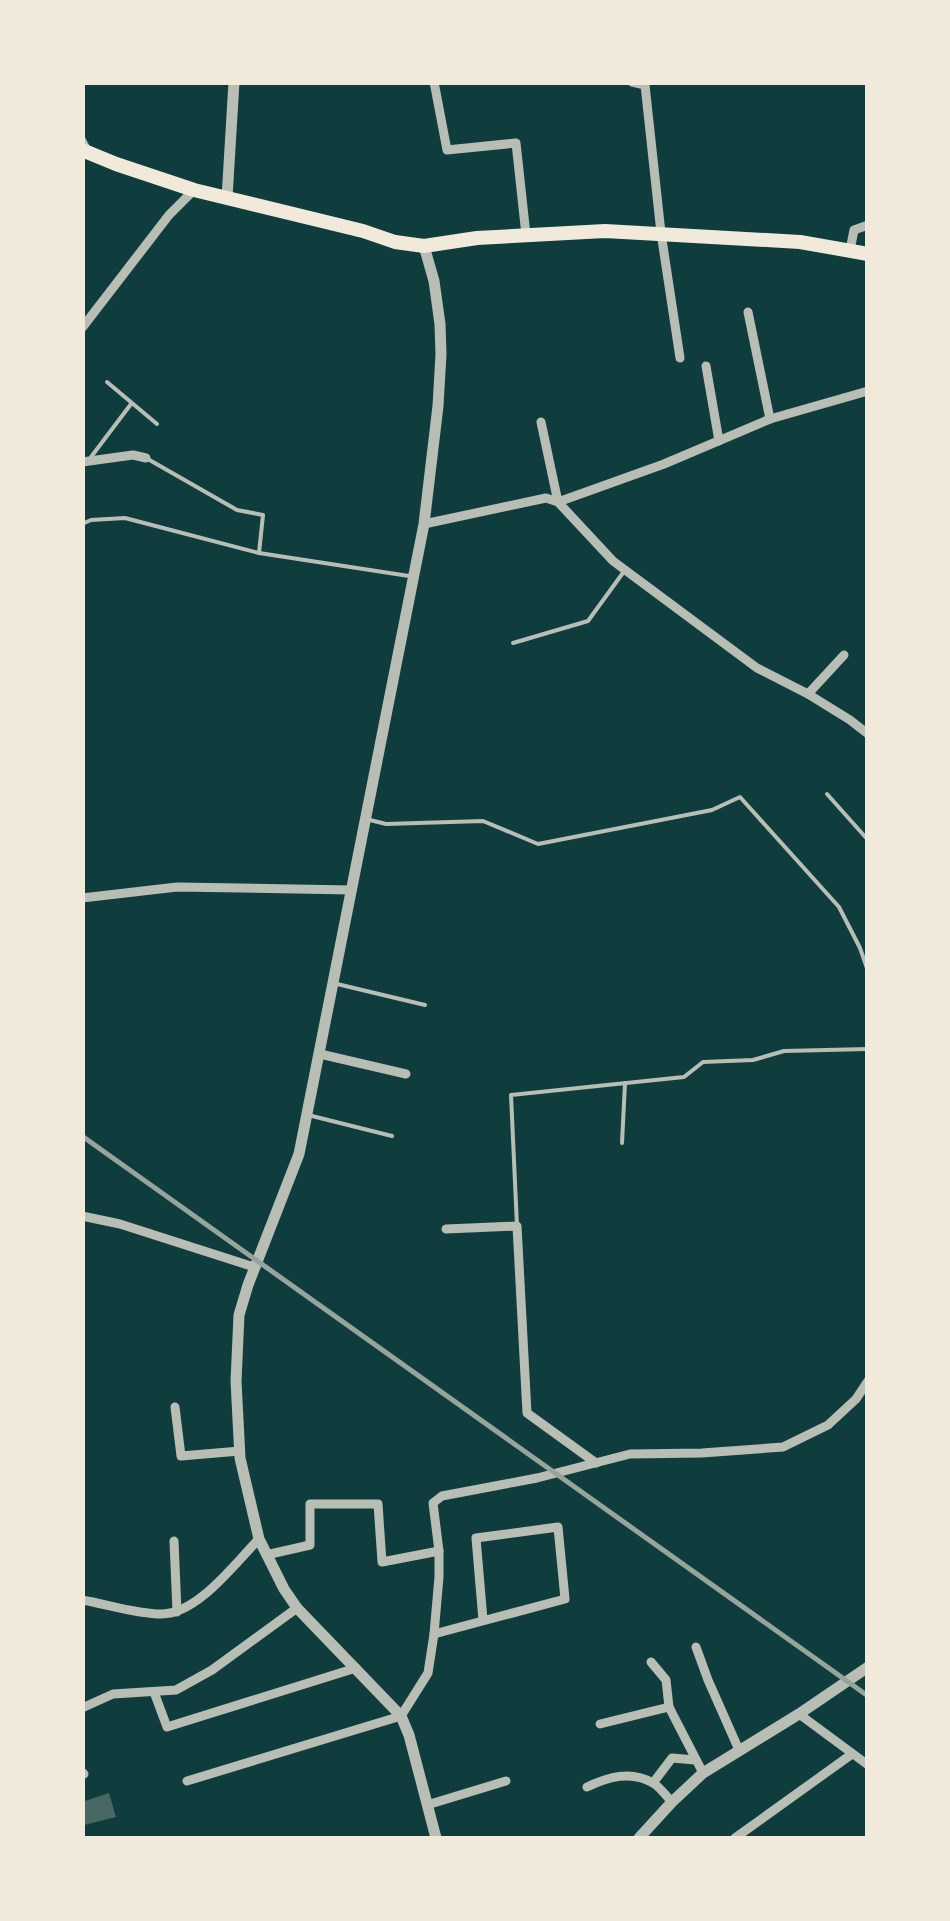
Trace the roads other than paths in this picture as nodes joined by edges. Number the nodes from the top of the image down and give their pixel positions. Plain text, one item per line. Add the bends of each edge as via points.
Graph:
1 (234, 82) edge
2 (434, 82) edge
3 (632, 82) edge
4 (82, 136) edge
5 (86, 152) edge
6 (194, 190) junction
7 (227, 198) junction
8 (868, 224) edge
9 (661, 233) junction
10 (526, 235) junction
11 (424, 246) junction
12 (850, 250) junction
13 (868, 254) edge
14 (748, 312) dead end
15 (82, 328) edge
16 (680, 358) dead end
17 (706, 366) dead end
18 (107, 382) dead end
19 (868, 391) edge
20 (131, 404) junction
21 (770, 419) junction
22 (542, 422) dead end
23 (157, 424) dead end
24 (720, 441) junction
25 (146, 458) joint
26 (85, 461) edge
27 (558, 502) junction
28 (82, 524) edge
29 (424, 524) junction
30 (259, 553) junction
31 (624, 570) junction
32 (414, 576) junction
33 (513, 643) dead end
34 (844, 655) dead end
35 (808, 694) junction
36 (868, 734) edge
37 (827, 794) dead end
38 (365, 819) junction
39 (868, 840) edge
40 (352, 890) junction
41 (82, 898) edge
42 (868, 971) edge
43 (333, 982) junction
44 (426, 1005) dead end
45 (868, 1050) edge
46 (320, 1054) junction
47 (406, 1074) dead end
48 (625, 1084) junction
49 (307, 1115) junction
50 (392, 1136) dead end
51 (622, 1142) dead end
52 (82, 1216) edge
53 (518, 1226) junction
54 (446, 1229) dead end
55 (254, 1267) junction
56 (868, 1380) edge
57 (176, 1407) dead end
58 (240, 1451) junction
59 (596, 1463) junction
60 (259, 1539) junction
61 (174, 1541) dead end
62 (439, 1551) junction
63 (266, 1555) junction
64 (82, 1600) edge
65 (297, 1608) junction
66 (177, 1612) junction
67 (483, 1620) junction
68 (434, 1634) junction
69 (696, 1648) dead end
70 (651, 1662) dead end
71 (868, 1667) edge
72 (356, 1668) junction
73 (154, 1692) junction
74 (669, 1707) junction
75 (82, 1708) edge
76 (799, 1714) junction
77 (401, 1716) junction
78 (600, 1724) dead end
79 (739, 1750) junction
80 (852, 1754) junction
81 (694, 1760) junction
82 (868, 1764) edge
83 (703, 1773) junction
84 (187, 1781) dead end
85 (506, 1781) dead end
86 (653, 1783) junction
87 (587, 1787) dead end
88 (672, 1802) junction
89 (428, 1805) junction
90 (436, 1838) edge
91 (639, 1838) edge
92 (735, 1838) edge

1 - 7 street
2 - 10 street via 447,150 516,143
3 - 9 street via 645,85
4 - 5 lane
5 - 6 main road
6 - 7 main road
6 - 15 street
7 - 11 main road
8 - 12 street via 854,230
9 - 10 main road
9 - 12 main road
9 - 16 street
10 - 11 main road
11 - 29 street via 441,354
12 - 13 main road
14 - 21 street
17 - 24 street
18 - 20 lane
19 - 21 street
20 - 23 lane
20 - 26 lane
21 - 24 street
22 - 27 street
24 - 27 street
25 - 26 street
25 - 30 lane via 237,510 263,515
27 - 29 street via 546,498
27 - 31 street
28 - 30 lane via 125,518
29 - 32 street
30 - 32 lane
31 - 33 lane via 588,621
31 - 35 street via 757,668
32 - 38 street
34 - 35 street
35 - 36 street
37 - 39 lane
38 - 40 street
38 - 42 lane via 483,821 538,844 712,810 740,797 839,907
40 - 41 street via 177,887
40 - 43 street
43 - 44 lane
43 - 46 street
45 - 48 lane via 784,1051 703,1062 684,1078
46 - 47 street
46 - 49 street
48 - 51 lane
48 - 53 lane via 511,1095
49 - 50 lane
49 - 55 street via 294,1169
52 - 55 street
53 - 54 street
53 - 59 street via 527,1413
55 - 58 street via 239,1316
56 - 59 street via 828,1425 783,1447 630,1454
57 - 58 street via 181,1456
58 - 60 street
59 - 62 street via 442,1496 433,1504
60 - 63 street
60 - 66 street
61 - 66 street
62 - 63 street via 382,1562 378,1504 310,1504 310,1546
62 - 68 street
63 - 65 street
64 - 66 street
65 - 72 street
65 - 73 street via 212,1670 176,1690
67 - 67 street via 565,1598 558,1527 476,1538
67 - 68 street
68 - 77 street via 428,1674
69 - 79 street
70 - 74 street via 666,1680
71 - 76 street
72 - 73 street via 167,1727
72 - 77 street
73 - 75 street via 113,1694
74 - 78 street
74 - 81 street
76 - 79 street
76 - 80 street
77 - 84 street
77 - 89 street
79 - 83 street
80 - 82 street
80 - 92 street
81 - 83 street
81 - 86 street via 672,1758
83 - 88 street
85 - 89 street
86 - 87 street via 625,1775
86 - 88 street
88 - 91 street
89 - 90 street

